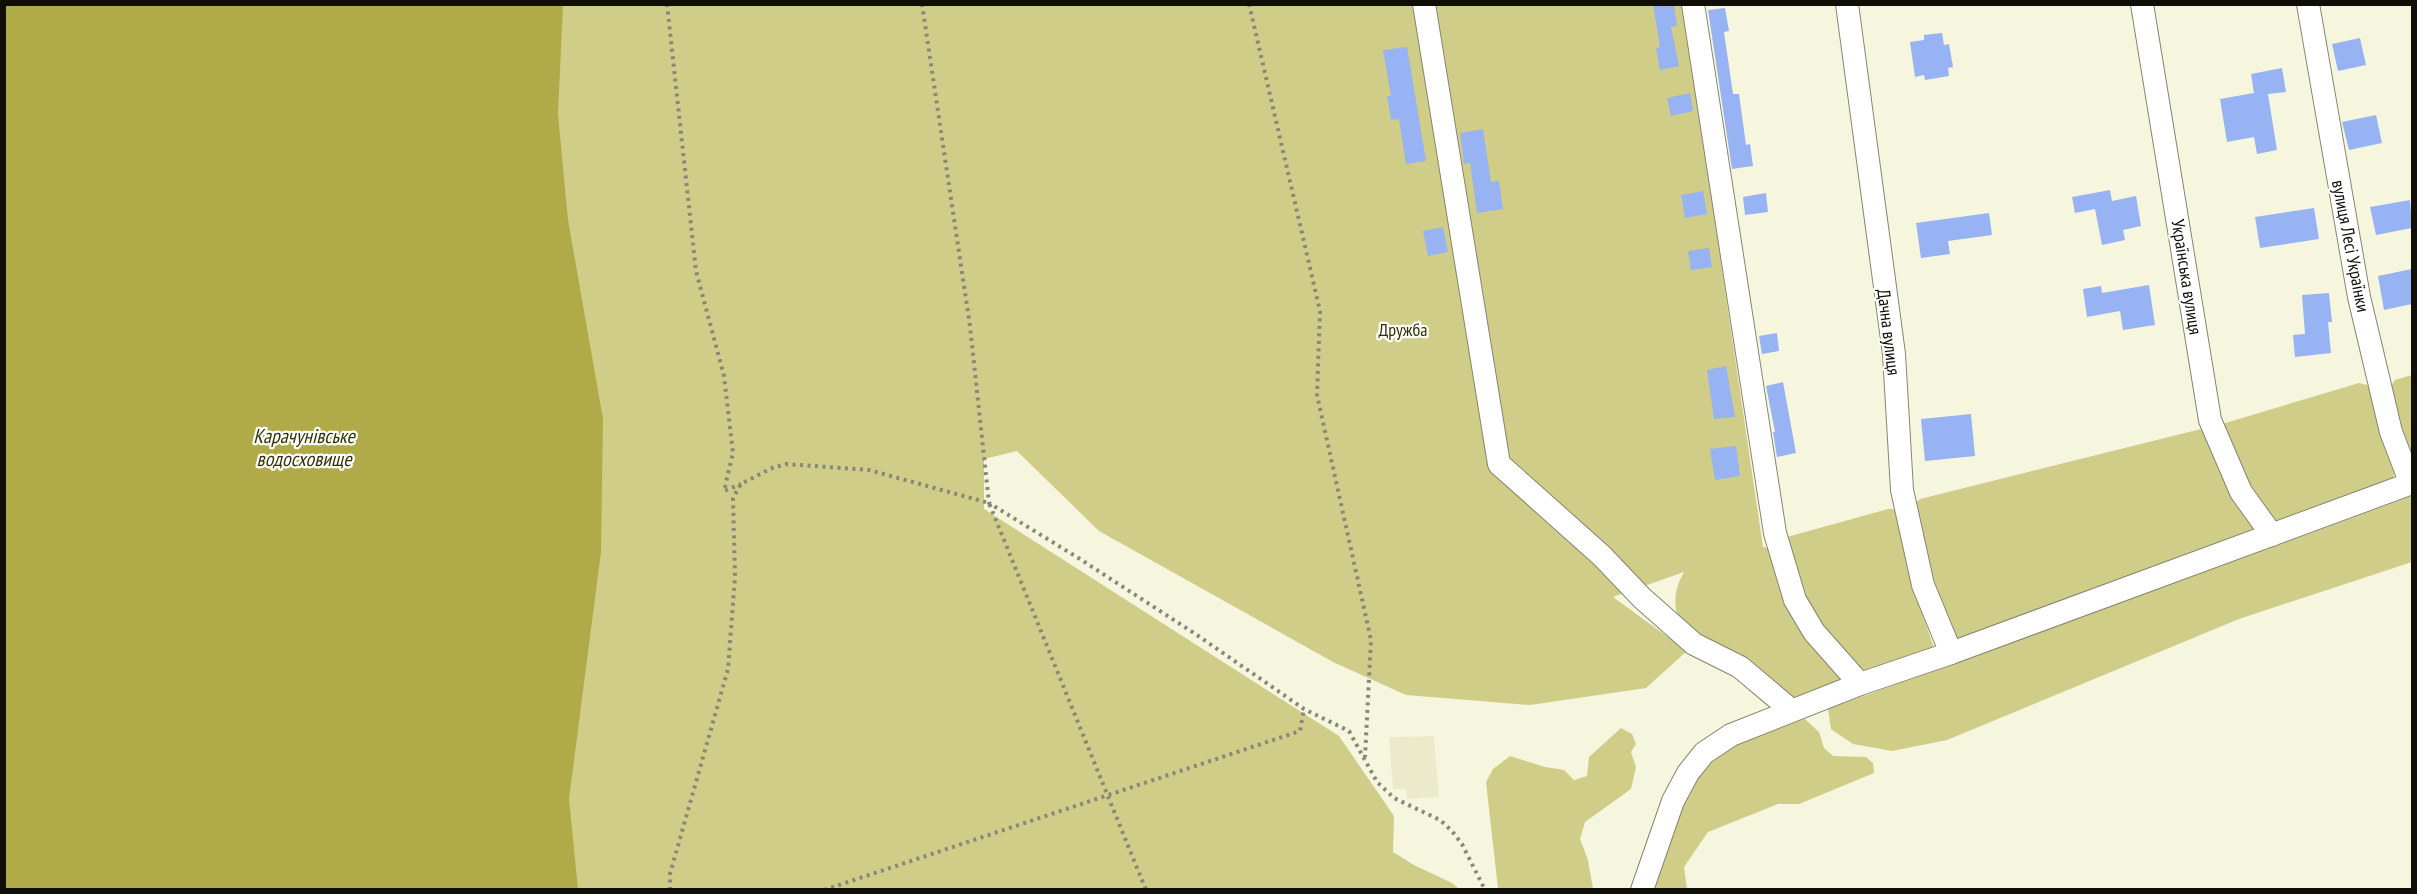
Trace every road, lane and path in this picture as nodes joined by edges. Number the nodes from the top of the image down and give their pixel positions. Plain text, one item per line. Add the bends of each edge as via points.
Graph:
1 (667, 4) edge
2 (922, 4) edge
3 (1249, 4) edge
4 (1424, 4) edge
5 (1693, 4) edge
6 (1847, 4) edge
7 (2142, 4) edge
8 (2308, 4) edge
9 (741, 484) junction
10 (2412, 484) edge
11 (989, 503) junction
12 (2272, 535) junction
13 (1951, 653) junction
14 (1860, 684) junction
15 (1304, 709) junction
16 (1791, 710) junction
17 (1365, 758) junction
18 (1107, 794) junction
19 (670, 890) edge
20 (824, 890) edge
21 (1146, 890) edge
22 (1485, 890) edge
23 (1642, 890) edge

1 - 9 path via 696,271 724,376 733,453 724,491
2 - 11 path via 970,326
3 - 17 path via 1320,311 1317,395 1371,640
4 - 16 street via 1498,464 1694,644 1740,667
5 - 14 street via 1775,533 1795,600 1814,632
6 - 13 street, Дачна вулиця via 1894,354 1902,490 1923,585
7 - 12 street, Українська вулиця via 2210,420 2241,492
8 - 10 street, вулиця Лесі Українки via 2359,297 2391,432
9 - 11 path via 786,464 869,470
9 - 19 path via 733,498 735,577 728,669 670,874
10 - 12 street
11 - 15 path via 1168,616
11 - 18 path
12 - 13 street
13 - 14 street
14 - 16 street
15 - 17 path via 1349,731
15 - 18 path via 1300,732
16 - 23 street via 1731,735 1704,753 1673,801
17 - 22 path via 1377,782 1394,798 1440,820 1452,831
18 - 20 path
18 - 21 path

